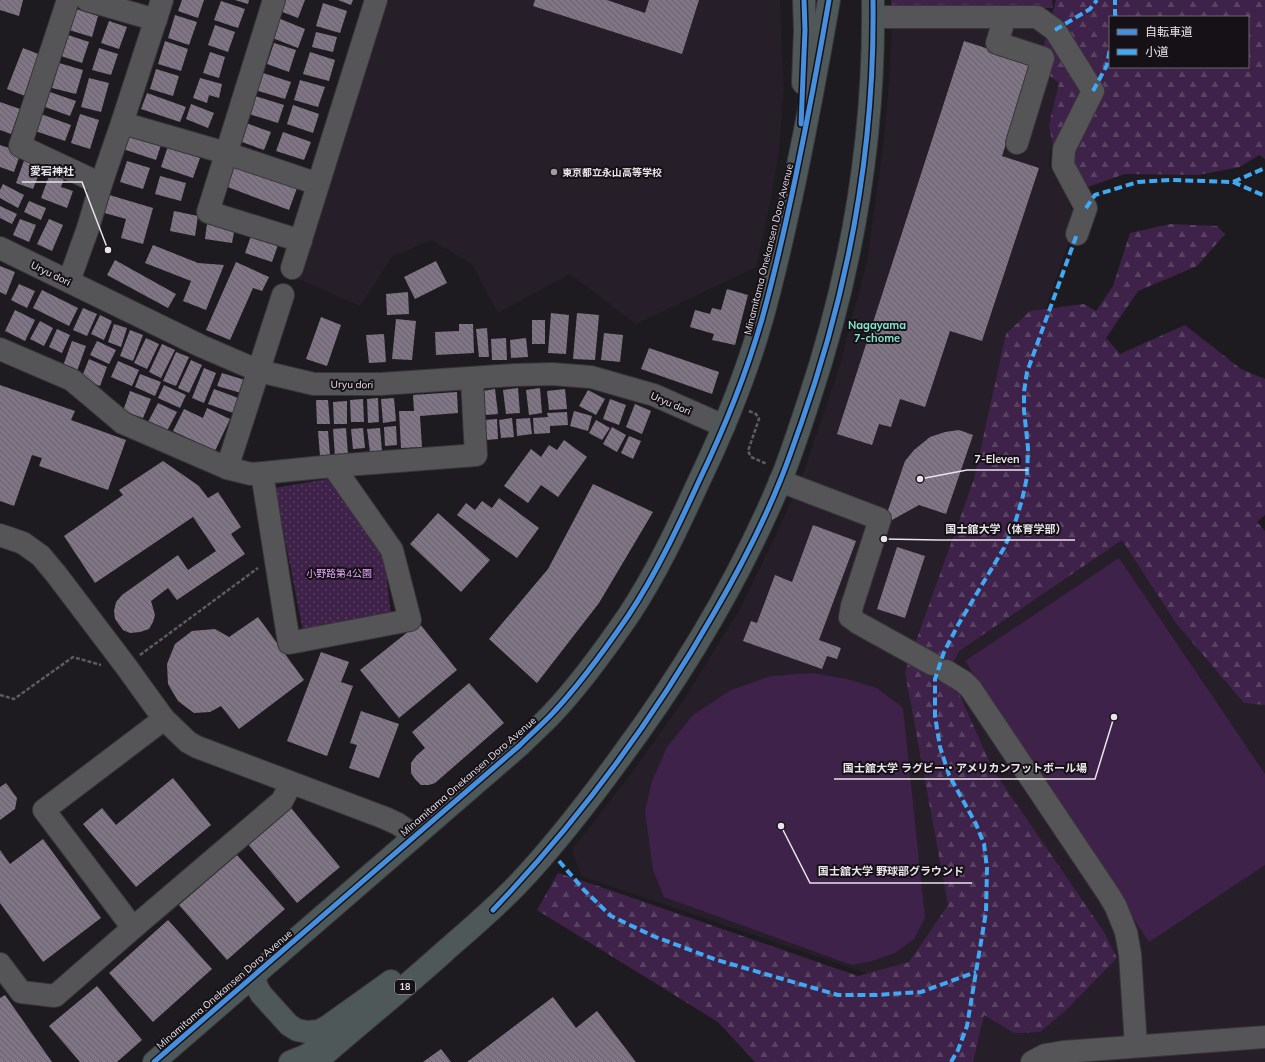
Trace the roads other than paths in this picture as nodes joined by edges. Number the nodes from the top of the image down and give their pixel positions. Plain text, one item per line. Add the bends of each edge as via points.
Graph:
1 (68, 0) edge
2 (87, 0) edge
3 (162, 0) edge
4 (274, 0) edge
5 (376, 0) edge
6 (804, 0) edge
7 (829, 0) edge
8 (873, 9) edge
9 (1005, 17) junction
10 (156, 20) junction
11 (122, 122) junction
12 (1017, 143) dead end
13 (226, 153) junction
14 (799, 158) junction
15 (101, 184) junction
16 (318, 184) junction
17 (1077, 234) dead end
18 (301, 241) junction
19 (0, 248) edge
20 (292, 268) dead end
21 (69, 282) junction
22 (283, 295) dead end
23 (0, 349) edge
24 (259, 371) junction
25 (472, 379) junction
26 (724, 426) junction
27 (333, 466) junction
28 (227, 468) junction
29 (262, 473) junction
30 (777, 474) junction
31 (0, 535) edge
32 (164, 719) junction
33 (291, 783) junction
34 (415, 836) junction
35 (493, 910) junction
36 (133, 928) junction
37 (0, 964) edge
38 (254, 975) junction
39 (365, 1020) junction
40 (1265, 1037) edge
41 (1136, 1046) junction
42 (154, 1062) edge
43 (290, 1062) edge
44 (316, 1062) edge
45 (1032, 1062) edge

1 - 15 street via 20,146
2 - 10 street
3 - 10 street
4 - 13 street
5 - 16 street
6 - 14 main road via 806,30
7 - 14 main road, Minamitama Onekansen Doro Avenue
8 - 9 street
8 - 30 main road, 18 via 867,131 851,246 823,358
9 - 12 street via 997,43 1044,58
9 - 17 street via 1037,17 1055,30 1093,91 1064,149 1063,165 1086,208
10 - 11 street
11 - 13 street
11 - 15 street
13 - 16 street
13 - 18 street via 208,212
14 - 26 main road, Minamitama Onekansen Doro Avenue via 762,319
15 - 21 street
16 - 18 street
18 - 20 street
19 - 21 street, Uryu dori
21 - 24 street, Uryu dori
22 - 24 street
23 - 28 street via 72,380 123,423
24 - 25 street, Uryu dori via 314,384 380,384
24 - 28 street
25 - 26 street, Uryu dori via 552,374 591,377 654,395
25 - 27 street via 476,455
26 - 34 main road, Minamitama Onekansen Doro Avenue via 677,529 639,598 604,650 549,716 513,751
27 - 29 street
27 - 29 street via 392,550 410,620 289,643
28 - 29 street via 251,474
30 - 35 main road, 18 via 768,510 733,580 678,675 573,820
30 - 41 street via 880,519 850,617 964,682 971,689 1105,889 1126,932 1130,954
31 - 32 street via 23,543 41,556
32 - 33 street via 179,735 197,747
32 - 36 street via 44,810
33 - 34 street via 385,818
33 - 36 street via 282,802
34 - 38 main road, Minamitama Onekansen Doro Avenue
35 - 38 main road via 434,947 397,977 319,1031 307,1032 289,1025 261,994
35 - 39 main road, 18
36 - 37 street via 55,996 21,992
38 - 42 main road, Minamitama Onekansen Doro Avenue
39 - 43 main road via 305,1056
39 - 44 main road, 18
40 - 41 street
41 - 45 street via 1063,1052 1045,1055

